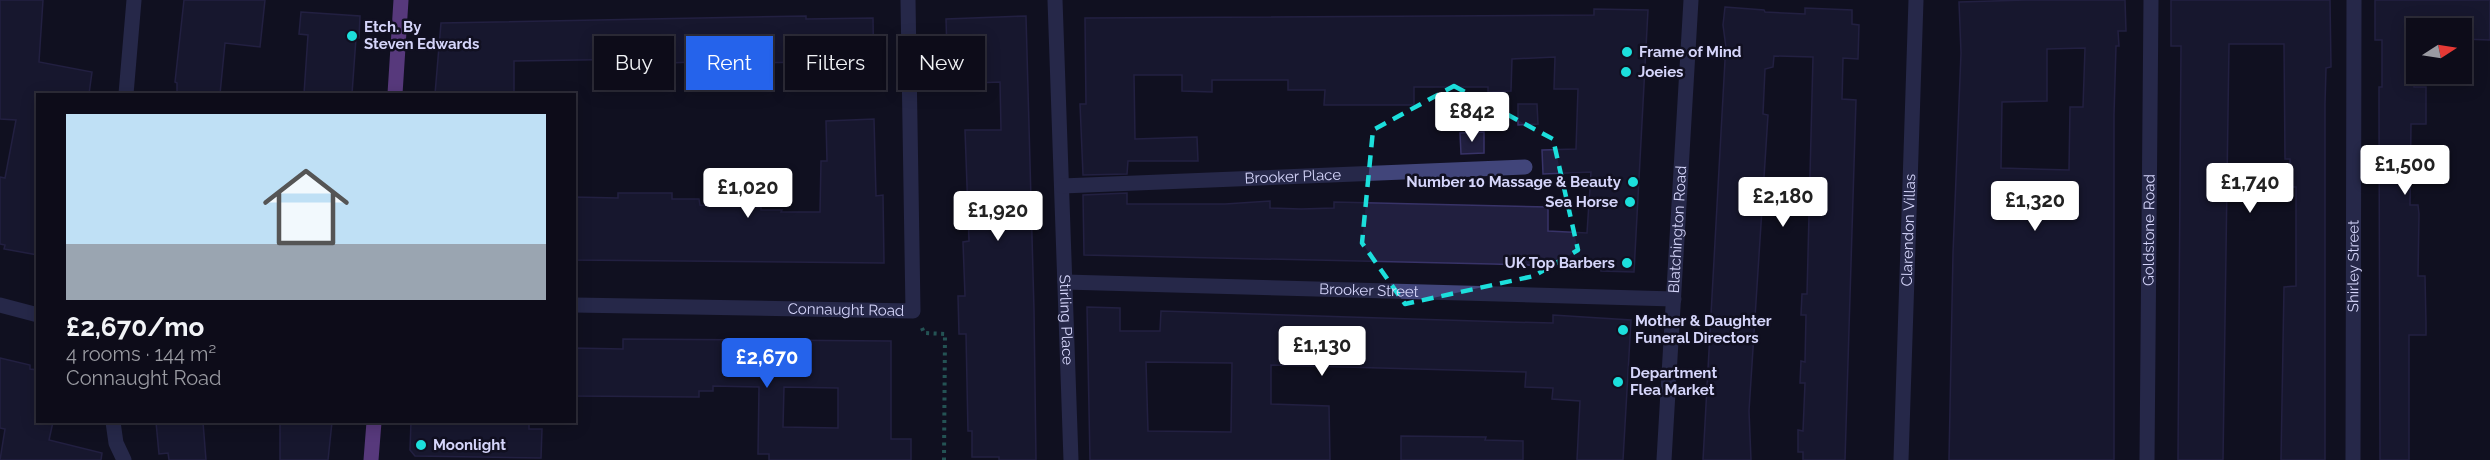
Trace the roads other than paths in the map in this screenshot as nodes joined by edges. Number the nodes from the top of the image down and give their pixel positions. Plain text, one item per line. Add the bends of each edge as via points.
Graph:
1 (134, 0) edge
2 (401, 0) edge
3 (908, 0) edge
4 (1055, 0) edge
5 (1691, 0) edge
6 (1916, 0) edge
7 (2151, 0) edge
8 (2354, 0) edge
9 (126, 93) edge
10 (394, 93) edge
11 (1525, 167) dead end
12 (1062, 186) junction
13 (1065, 282) junction
14 (1674, 299) junction
15 (0, 305) edge
16 (576, 305) edge
17 (36, 314) edge
18 (113, 423) edge
19 (374, 423) edge
20 (124, 460) edge
21 (371, 460) edge
22 (1071, 460) edge
23 (1664, 460) edge
24 (1901, 460) edge
25 (2147, 460) edge
26 (2353, 460) edge

1 - 9 street
2 - 10 main road
3 - 16 street, Connaught Road via 913,311
4 - 12 street, Stirling Place
5 - 14 street, Blatchington Road
6 - 24 street, Clarendon Villas
7 - 25 street, Goldstone Road
8 - 26 street, Shirley Street
11 - 12 street, Brooker Place
12 - 13 street, Stirling Place
13 - 14 street, Brooker Street
13 - 22 street, Stirling Place
14 - 23 street, Blatchington Road
15 - 17 street
18 - 20 street
19 - 21 main road

